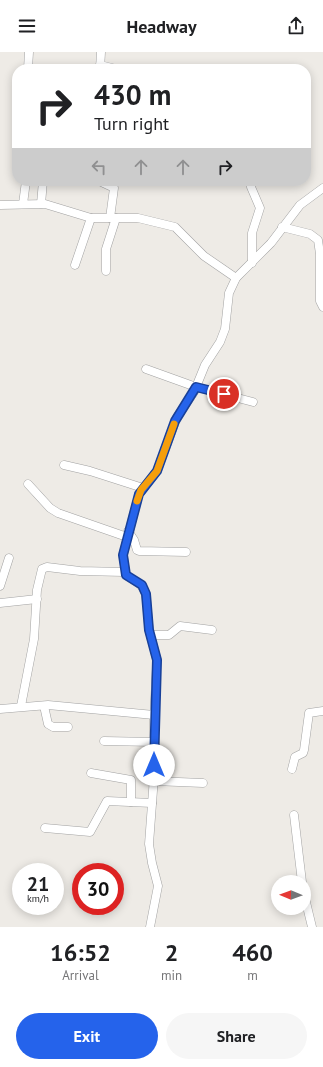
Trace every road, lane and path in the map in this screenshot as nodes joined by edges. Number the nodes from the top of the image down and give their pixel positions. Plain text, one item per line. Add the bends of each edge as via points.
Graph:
1 (29, 52) edge
2 (101, 52) edge
3 (28, 64) edge
4 (100, 64) edge
5 (25, 186) edge
6 (42, 186) edge
7 (110, 186) edge
8 (251, 186) edge
9 (323, 188) edge
10 (23, 204) junction
11 (41, 204) junction
12 (0, 205) edge
13 (91, 218) junction
14 (113, 218) junction
15 (282, 227) junction
16 (252, 262) junction
17 (75, 265) dead end
18 (322, 265) edge
19 (106, 271) dead end
20 (236, 278) junction
21 (323, 307) edge
22 (146, 369) dead end
23 (196, 387) junction
24 (253, 402) dead end
25 (64, 465) dead end
26 (28, 484) dead end
27 (143, 488) junction
28 (128, 534) junction
29 (186, 552) dead end
30 (9, 558) dead end
31 (124, 572) junction
32 (0, 586) edge
33 (37, 599) junction
34 (0, 603) edge
35 (212, 630) dead end
36 (151, 635) junction
37 (21, 706) junction
38 (44, 706) junction
39 (0, 709) edge
40 (323, 711) edge
41 (154, 715) junction
42 (68, 727) dead end
43 (104, 742) dead end
44 (154, 742) junction
45 (292, 769) dead end
46 (91, 773) dead end
47 (154, 781) junction
48 (203, 783) dead end
49 (131, 802) junction
50 (152, 803) junction
51 (294, 815) dead end
52 (45, 828) dead end
53 (301, 875) edge
54 (309, 915) edge
55 (150, 927) edge
56 (312, 927) edge

1 - 3 street
2 - 4 street
5 - 10 street
6 - 11 street
7 - 14 street via 114,188
8 - 16 street via 260,208 252,233
9 - 15 street via 300,205
10 - 11 street
10 - 12 street
11 - 13 street via 56,206
13 - 14 street
13 - 17 street
14 - 19 street via 106,249
14 - 20 street via 138,218 175,227 204,256
15 - 16 street via 271,243
15 - 18 street via 310,234 318,240
16 - 20 street
18 - 21 street via 320,301
20 - 23 street via 229,293 225,329
22 - 23 street
23 - 24 street
23 - 27 street via 175,421 157,471
25 - 27 street
26 - 28 street via 58,513
27 - 28 street
28 - 29 street via 139,551
28 - 31 street via 123,555
30 - 32 street
31 - 33 street via 45,567 38,581
31 - 36 street via 142,585 146,594
33 - 34 street
33 - 37 street via 34,640
35 - 36 street via 180,626 169,635
36 - 41 street via 157,660
37 - 38 street
37 - 39 street
38 - 41 street
38 - 42 street via 48,724 53,727
40 - 45 street via 310,713 304,750 295,757
41 - 44 street
43 - 44 street
44 - 47 street
46 - 49 street via 131,780
47 - 48 street
47 - 50 street
49 - 50 street
49 - 52 street via 107,802 90,832
50 - 55 street via 149,844 158,886
51 - 53 street
54 - 56 street

